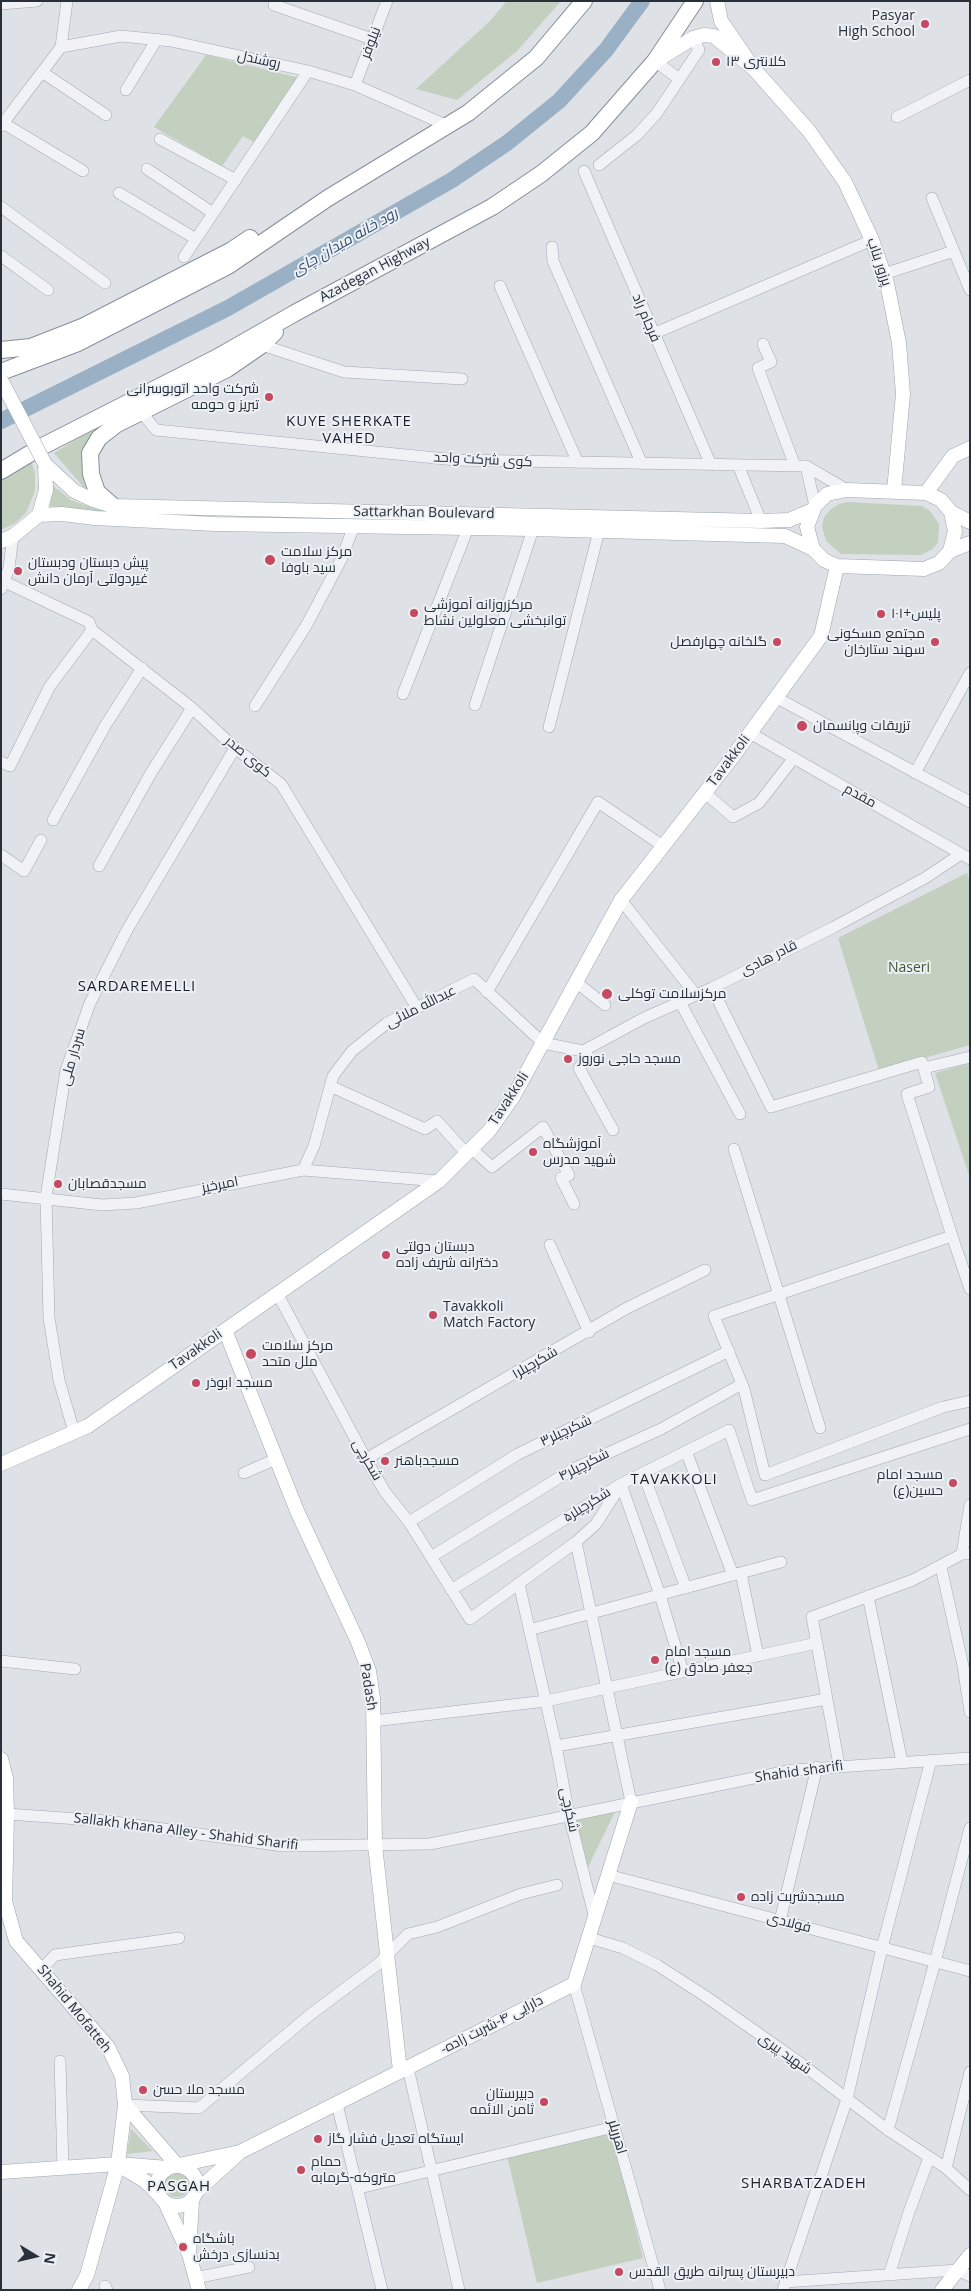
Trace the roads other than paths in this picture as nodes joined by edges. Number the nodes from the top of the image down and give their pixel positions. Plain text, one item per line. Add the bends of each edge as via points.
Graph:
1 (37, 1) edge
2 (67, 1) edge
3 (388, 1) edge
4 (584, 1) edge
5 (695, 1) edge
6 (717, 1) edge
7 (1, 4) edge
8 (274, 5) dead end
9 (693, 38) junction
10 (157, 39) junction
11 (372, 39) junction
12 (61, 47) junction
13 (655, 61) junction
14 (754, 69) junction
15 (308, 71) junction
16 (42, 72) junction
17 (679, 79) junction
18 (970, 80) edge
19 (355, 84) junction
20 (126, 90) dead end
21 (106, 115) dead end
22 (897, 117) dead end
23 (2, 124) edge
24 (448, 126) junction
25 (160, 139) dead end
26 (599, 165) dead end
27 (147, 169) dead end
28 (584, 170) dead end
29 (83, 171) dead end
30 (236, 180) junction
31 (118, 193) dead end
32 (328, 198) junction
33 (932, 198) dead end
34 (1, 207) edge
35 (214, 213) junction
36 (196, 239) junction
37 (872, 240) junction
38 (552, 247) dead end
39 (954, 250) junction
40 (1, 256) edge
41 (184, 257) dead end
42 (884, 274) junction
43 (104, 284) dead end
44 (500, 286) dead end
45 (48, 290) dead end
46 (970, 290) edge
47 (295, 313) junction
48 (653, 334) junction
49 (262, 344) junction
50 (763, 344) dead end
51 (1, 350) edge
52 (1, 372) edge
53 (462, 379) dead end
54 (1, 380) edge
55 (7, 398) edge
56 (141, 412) junction
57 (41, 447) junction
58 (970, 448) edge
59 (1, 462) edge
60 (578, 463) junction
61 (45, 464) junction
62 (642, 464) junction
63 (711, 465) junction
64 (738, 465) junction
65 (800, 466) junction
66 (1, 471) edge
67 (847, 490) junction
68 (894, 492) junction
69 (926, 493) junction
70 (113, 506) junction
71 (814, 508) junction
72 (951, 512) junction
73 (39, 515) junction
74 (760, 521) junction
75 (970, 522) edge
76 (354, 526) junction
77 (468, 528) junction
78 (534, 529) junction
79 (599, 531) junction
80 (7, 538) edge
81 (970, 543) edge
82 (813, 549) junction
83 (950, 551) junction
84 (837, 566) junction
85 (3, 585) edge
86 (92, 630) junction
87 (142, 668) junction
88 (970, 673) edge
89 (403, 694) dead end
90 (777, 698) junction
91 (475, 705) dead end
92 (255, 706) dead end
93 (192, 708) junction
94 (548, 726) dead end
95 (750, 733) junction
96 (235, 748) junction
97 (793, 759) junction
98 (1, 762) edge
99 (915, 773) junction
100 (705, 793) junction
101 (970, 802) edge
102 (52, 820) dead end
103 (42, 840) dead end
104 (663, 846) junction
105 (1, 855) edge
106 (966, 856) edge
107 (99, 866) dead end
108 (620, 900) junction
109 (576, 982) junction
110 (712, 988) junction
111 (488, 992) junction
112 (696, 995) junction
113 (680, 1002) junction
114 (605, 1006) dead end
115 (417, 1008) junction
116 (543, 1043) junction
117 (583, 1051) junction
118 (970, 1057) edge
119 (924, 1068) junction
120 (330, 1086) junction
121 (740, 1114) dead end
122 (613, 1130) dead end
123 (734, 1149) dead end
124 (469, 1151) junction
125 (303, 1170) junction
126 (439, 1181) junction
127 (1, 1194) edge
128 (46, 1197) junction
129 (574, 1204) dead end
130 (952, 1236) junction
131 (550, 1245) dead end
132 (705, 1270) dead end
133 (970, 1289) edge
134 (277, 1293) junction
135 (779, 1294) junction
136 (225, 1330) junction
137 (589, 1332) junction
138 (729, 1351) junction
139 (742, 1384) junction
140 (970, 1401) edge
141 (820, 1428) dead end
142 (970, 1428) edge
143 (74, 1432) junction
144 (686, 1451) junction
145 (276, 1459) junction
146 (366, 1460) junction
147 (1, 1464) edge
148 (244, 1473) dead end
149 (643, 1473) junction
150 (621, 1484) junction
151 (970, 1505) edge
152 (409, 1522) junction
153 (576, 1542) junction
154 (966, 1554) edge
155 (431, 1556) junction
156 (781, 1562) dead end
157 (941, 1567) junction
158 (737, 1574) junction
159 (519, 1584) junction
160 (686, 1588) junction
161 (452, 1590) junction
162 (660, 1594) junction
163 (868, 1596) junction
164 (590, 1613) junction
165 (529, 1630) junction
166 (817, 1643) junction
167 (758, 1656) junction
168 (1, 1661) edge
169 (75, 1669) dead end
170 (682, 1672) junction
171 (606, 1688) junction
172 (827, 1699) junction
173 (546, 1701) junction
174 (970, 1712) edge
175 (373, 1721) junction
176 (615, 1736) junction
177 (556, 1746) junction
178 (970, 1758) edge
179 (1, 1759) edge
180 (931, 1760) junction
181 (902, 1762) junction
182 (839, 1765) junction
183 (817, 1767) junction
184 (631, 1802) junction
185 (7, 1814) junction
186 (570, 1815) junction
187 (970, 1828) edge
188 (376, 1845) junction
189 (608, 1875) junction
190 (557, 1885) dead end
191 (595, 1919) junction
192 (780, 1921) junction
193 (179, 1938) dead end
194 (589, 1938) junction
195 (882, 1948) junction
196 (387, 1956) junction
197 (936, 1962) junction
198 (41, 1970) junction
199 (970, 1971) edge
200 (574, 1984) junction
201 (60, 2061) dead end
202 (404, 2069) junction
203 (970, 2072) edge
204 (847, 2099) junction
205 (337, 2104) junction
206 (125, 2105) junction
207 (614, 2127) junction
208 (888, 2130) junction
209 (240, 2152) junction
210 (929, 2158) junction
211 (118, 2164) junction
212 (174, 2166) junction
213 (63, 2168) junction
214 (946, 2168) junction
215 (432, 2171) junction
216 (1, 2172) edge
217 (359, 2188) junction
218 (970, 2190) edge
219 (194, 2196) junction
220 (163, 2199) junction
221 (189, 2254) junction
222 (970, 2255) edge
223 (249, 2267) dead end
224 (964, 2273) edge
225 (889, 2275) junction
226 (197, 2284) edge
227 (784, 2286) edge
228 (80, 2290) edge
229 (382, 2290) edge
230 (459, 2290) edge
231 (660, 2290) edge
232 (942, 2290) edge

1 - 7 street
2 - 12 street
3 - 11 street, نیلوفر
4 - 24 highway via 536,58
5 - 13 highway, Azadegan Highway
6 - 14 main road via 721,21
8 - 11 street
9 - 13 main road
9 - 14 main road via 714,36
9 - 17 street via 699,50
10 - 12 street, روشندل via 120,36
10 - 15 street, روشندل
10 - 20 street
11 - 19 street, نیلوفر
12 - 16 street
13 - 17 street
13 - 47 highway, Azadegan Highway via 592,133 541,174 492,207
14 - 37 main road, پرزور بناب via 809,130 844,182
15 - 19 street, روشندل
15 - 30 street
16 - 21 street
16 - 23 street
17 - 26 street via 657,114 637,135
18 - 22 street
19 - 24 street, روشندل
23 - 29 street
24 - 32 highway
25 - 30 street
27 - 35 street
28 - 48 street, فرجام راد
30 - 35 street
31 - 36 street
32 - 51 highway via 282,218 232,250 82,327 31,347
32 - 52 highway via 228,266 78,343
33 - 39 street
34 - 43 street
35 - 36 street
36 - 41 street
37 - 42 main road, پرزور بناب
37 - 48 street
38 - 62 street via 553,261
39 - 42 street
39 - 46 street
40 - 45 street
42 - 68 main road, پرزور بناب via 899,343 903,394
44 - 60 street
47 - 49 highway
47 - 57 highway, Azadegan Highway via 216,358
48 - 63 street, فرجام راد
49 - 53 street via 344,372
49 - 56 highway via 227,369
50 - 65 street via 770,362 758,368
54 - 55 main road, bridge
55 - 61 main road, bridge
56 - 60 street, کوی شرکت واحد via 156,430 456,460
56 - 70 highway via 99,438 90,453 91,474 97,492
57 - 59 highway
57 - 66 highway, Azadegan Highway
58 - 69 main road via 953,456
60 - 62 street, کوی شرکت واحد
61 - 70 main road, Sattarkhan Boulevard via 74,491
61 - 73 main road via 46,490
62 - 63 street, کوی شرکت واحد
63 - 64 street, کوی شرکت واحد
64 - 65 street, کوی شرکت واحد
64 - 74 street
65 - 67 street
65 - 71 street
67 - 68 main road, Sattarkhan Boulevard
67 - 71 main road, Sattarkhan Boulevard via 827,494
68 - 69 main road, Sattarkhan Boulevard
69 - 72 main road via 941,500
70 - 74 main road, Sattarkhan Boulevard
71 - 74 main road, Sattarkhan Boulevard via 789,520
71 - 82 main road via 808,527
72 - 75 main road
72 - 83 main road via 955,531
73 - 76 main road, Sattarkhan Boulevard via 215,524
73 - 80 main road
76 - 77 main road, Sattarkhan Boulevard
76 - 92 street via 341,560 306,626
77 - 78 main road, Sattarkhan Boulevard
77 - 89 street
78 - 79 main road, Sattarkhan Boulevard
78 - 91 street
79 - 82 main road, Sattarkhan Boulevard via 785,536
79 - 94 street
80 - 85 street via 9,568
81 - 83 main road
82 - 84 main road, Sattarkhan Boulevard via 824,560
83 - 84 main road via 939,563 924,569
84 - 90 main road, Tavakkoli via 821,636
85 - 86 street, کوی صدر via 89,622
86 - 87 street, کوی صدر
86 - 98 street via 50,686 10,766
87 - 93 street, کوی صدر
87 - 102 street
88 - 99 street
90 - 95 main road, Tavakkoli
90 - 99 street
93 - 96 street, کوی صدر
93 - 107 street
95 - 97 street, مقدم
95 - 100 main road, Tavakkoli
96 - 115 street, کوی صدر via 281,784
96 - 128 street, سردار ملی via 126,930 90,1003 66,1070
97 - 100 street via 759,803 732,817
97 - 106 street, مقدم
99 - 101 street
100 - 104 main road, Tavakkoli
103 - 105 street via 24,871
104 - 108 main road, Tavakkoli
104 - 111 street via 598,802
106 - 110 street, قادر هادی
108 - 109 main road, Tavakkoli
108 - 112 street
109 - 114 street
109 - 116 main road, Tavakkoli
110 - 112 street, قادر هادی
110 - 119 street via 771,1107 922,1062
111 - 115 street, عبدالله ملائی via 474,980
111 - 116 street, عبدالله ملائی
112 - 113 street, قادر هادی
113 - 117 street, قادر هادی
113 - 121 street
115 - 120 street, عبدالله ملائی via 387,1023 352,1051 333,1076
116 - 117 street
116 - 124 main road, Tavakkoli via 513,1097 489,1131
117 - 122 street via 588,1056 579,1068
118 - 119 street
119 - 130 street via 929,1087 907,1094
120 - 124 street via 425,1129 438,1121
120 - 125 street, عبدالله ملائی via 314,1146
123 - 135 street
124 - 126 main road, Tavakkoli
124 - 129 street via 492,1168 542,1127 569,1175 561,1178
125 - 126 street, امیرخیز
125 - 128 street, امیرخیز via 136,1203 102,1205
126 - 134 main road, Tavakkoli
127 - 128 street, امیرخیز
128 - 143 street, سردار ملی via 49,1318 59,1380
130 - 133 street
130 - 135 street
131 - 137 street
132 - 137 street, شکرچیلر۱ via 627,1308
134 - 136 main road, Tavakkoli
134 - 146 street, شکرچی
135 - 138 street via 714,1316
135 - 141 street
136 - 143 main road, Tavakkoli via 88,1426
136 - 145 main road, Padash
137 - 146 street, شکرچیلر۱
138 - 139 street
138 - 152 street, شکرچیلر۳ via 518,1454
139 - 140 street via 765,1475 943,1407
139 - 155 street, شکرچیلر۴ via 661,1429 573,1469
142 - 144 street, شکرچیلر۵ via 752,1500 728,1430
143 - 147 main road, Tavakkoli
144 - 149 street, شکرچیلر۵
144 - 158 street
145 - 148 street
145 - 175 main road, Padash via 358,1642 368,1671
146 - 152 street, شکرچی via 385,1492
149 - 150 street, شکرچیلر۵
149 - 160 street
150 - 153 street via 596,1524
150 - 161 street, شکرچیلر۵
150 - 162 street
151 - 154 street
152 - 155 street, شکرچی
153 - 159 street
153 - 164 street
154 - 157 street
155 - 161 street, شکرچی
156 - 158 street
157 - 163 street
157 - 174 street
158 - 160 street
158 - 167 street
159 - 161 street, شکرچی via 470,1619
159 - 165 street, شکرچی
160 - 162 street
162 - 164 street
162 - 170 street
163 - 166 street via 812,1617
163 - 181 street
164 - 165 street
164 - 171 street
165 - 173 street, شکرچی
166 - 167 street
166 - 172 street
167 - 170 street
168 - 169 street
170 - 171 street
171 - 173 street
171 - 176 street
172 - 176 street
172 - 182 street
173 - 175 street
173 - 177 street, شکرچی
175 - 188 main road, Padash
176 - 177 street
176 - 184 street
177 - 186 street, شکرچی
178 - 180 street, Shahid sharifi
179 - 185 main road, Shahid Mofatteh via 6,1778
180 - 181 street, Shahid sharifi
180 - 195 street
181 - 182 street, Shahid sharifi
182 - 183 street, Shahid sharifi
183 - 184 street, Shahid sharifi
183 - 192 street
184 - 186 street, Sallakh khana Alley - Shahid Sharifi
184 - 189 main road
185 - 188 street, Sallakh khana Alley - Shahid Sharifi via 107,1821 283,1846
185 - 198 main road, Shahid Mofatteh via 5,1901 16,1941
186 - 188 street, Sallakh khana Alley - Shahid Sharifi via 430,1844
186 - 191 street, شکرچی
187 - 197 street
188 - 196 main road, Padash
189 - 191 main road
189 - 192 street, فولادی
190 - 196 street via 521,1894 436,1927 408,1934
191 - 194 main road
192 - 195 street, فولادی
193 - 198 street via 56,1955
194 - 200 main road
194 - 204 street, شهید پیری via 623,1948 657,1965
195 - 197 street, فولادی
195 - 204 street
196 - 202 main road, Padash
196 - 206 street via 311,2014 199,2108
197 - 199 street, فولادی
197 - 208 street
198 - 206 main road, Shahid Mofatteh via 108,2047 122,2076
200 - 202 main road, -دارایی ۴-شربت زاده
200 - 207 street, اهرریلر
201 - 213 street
202 - 205 main road, -دارایی ۴-شربت زاده
202 - 215 street
203 - 214 street
204 - 208 street, شهید پیری
204 - 227 street
205 - 209 main road, -دارایی ۴-شربت زاده
205 - 217 street
206 - 211 main road, Shahid Mofatteh
206 - 212 main road
207 - 215 street
207 - 231 street, اهرریلر
208 - 210 street, شهید پیری
209 - 212 main road
209 - 219 main road
210 - 214 street, شهید پیری
210 - 225 street
211 - 212 main road
211 - 213 main road
211 - 220 main road via 145,2181
211 - 228 main road, Shahid Mofatteh
212 - 219 main road via 184,2167 194,2174
212 - 220 main road via 159,2177 157,2190
213 - 216 main road
214 - 218 street, شهید پیری
215 - 217 street
215 - 230 street
217 - 229 street
219 - 220 main road via 182,2206
219 - 221 main road
220 - 221 main road
221 - 226 main road
222 - 224 main road
223 - 226 street
224 - 225 street
224 - 232 main road
225 - 227 street

